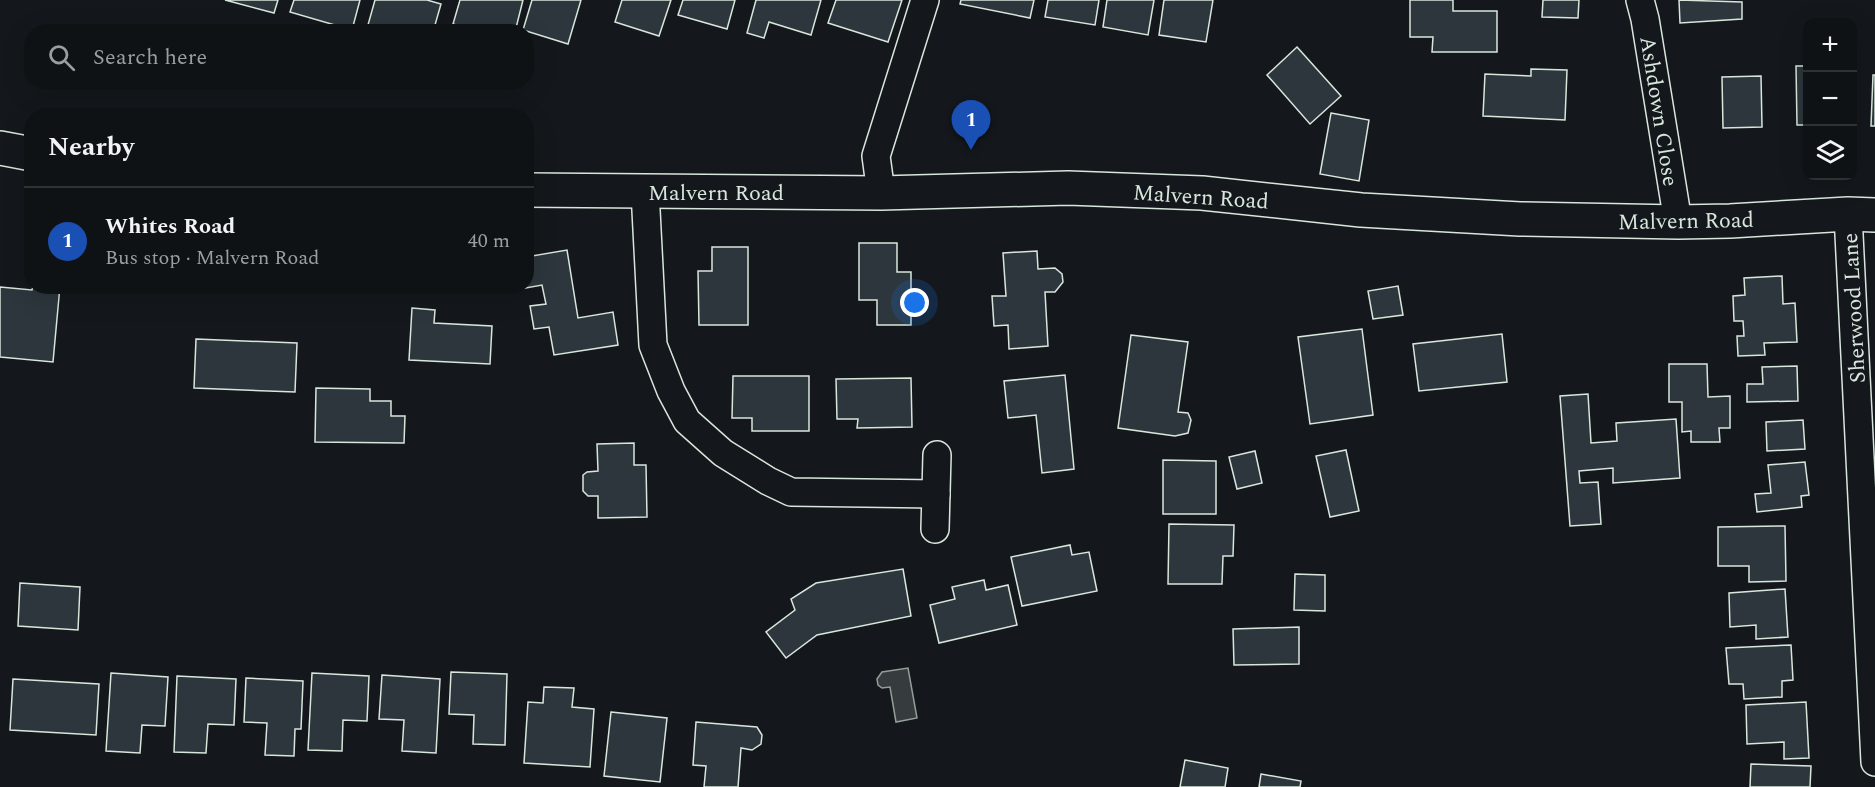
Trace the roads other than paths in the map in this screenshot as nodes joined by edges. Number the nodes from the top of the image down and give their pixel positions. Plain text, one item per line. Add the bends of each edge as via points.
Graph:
1 (925, 0) edge
2 (1640, 0) edge
3 (0, 148) edge
4 (24, 152) edge
5 (534, 190) edge
6 (645, 191) junction
7 (880, 193) junction
8 (1862, 214) edge
9 (1678, 222) junction
10 (937, 455) dead end
11 (936, 494) junction
12 (935, 530) dead end
13 (1875, 762) edge

1 - 7 street via 876,156
2 - 9 street, Ashdown Close
3 - 4 main road
5 - 6 main road, Malvern Road
6 - 7 main road, Malvern Road
6 - 11 street via 653,345 687,421 723,453 791,492
7 - 9 main road, Malvern Road via 1068,188 1191,192 1361,210
8 - 9 main road, Malvern Road
8 - 13 street, Sherwood Lane
10 - 11 street
11 - 12 street

